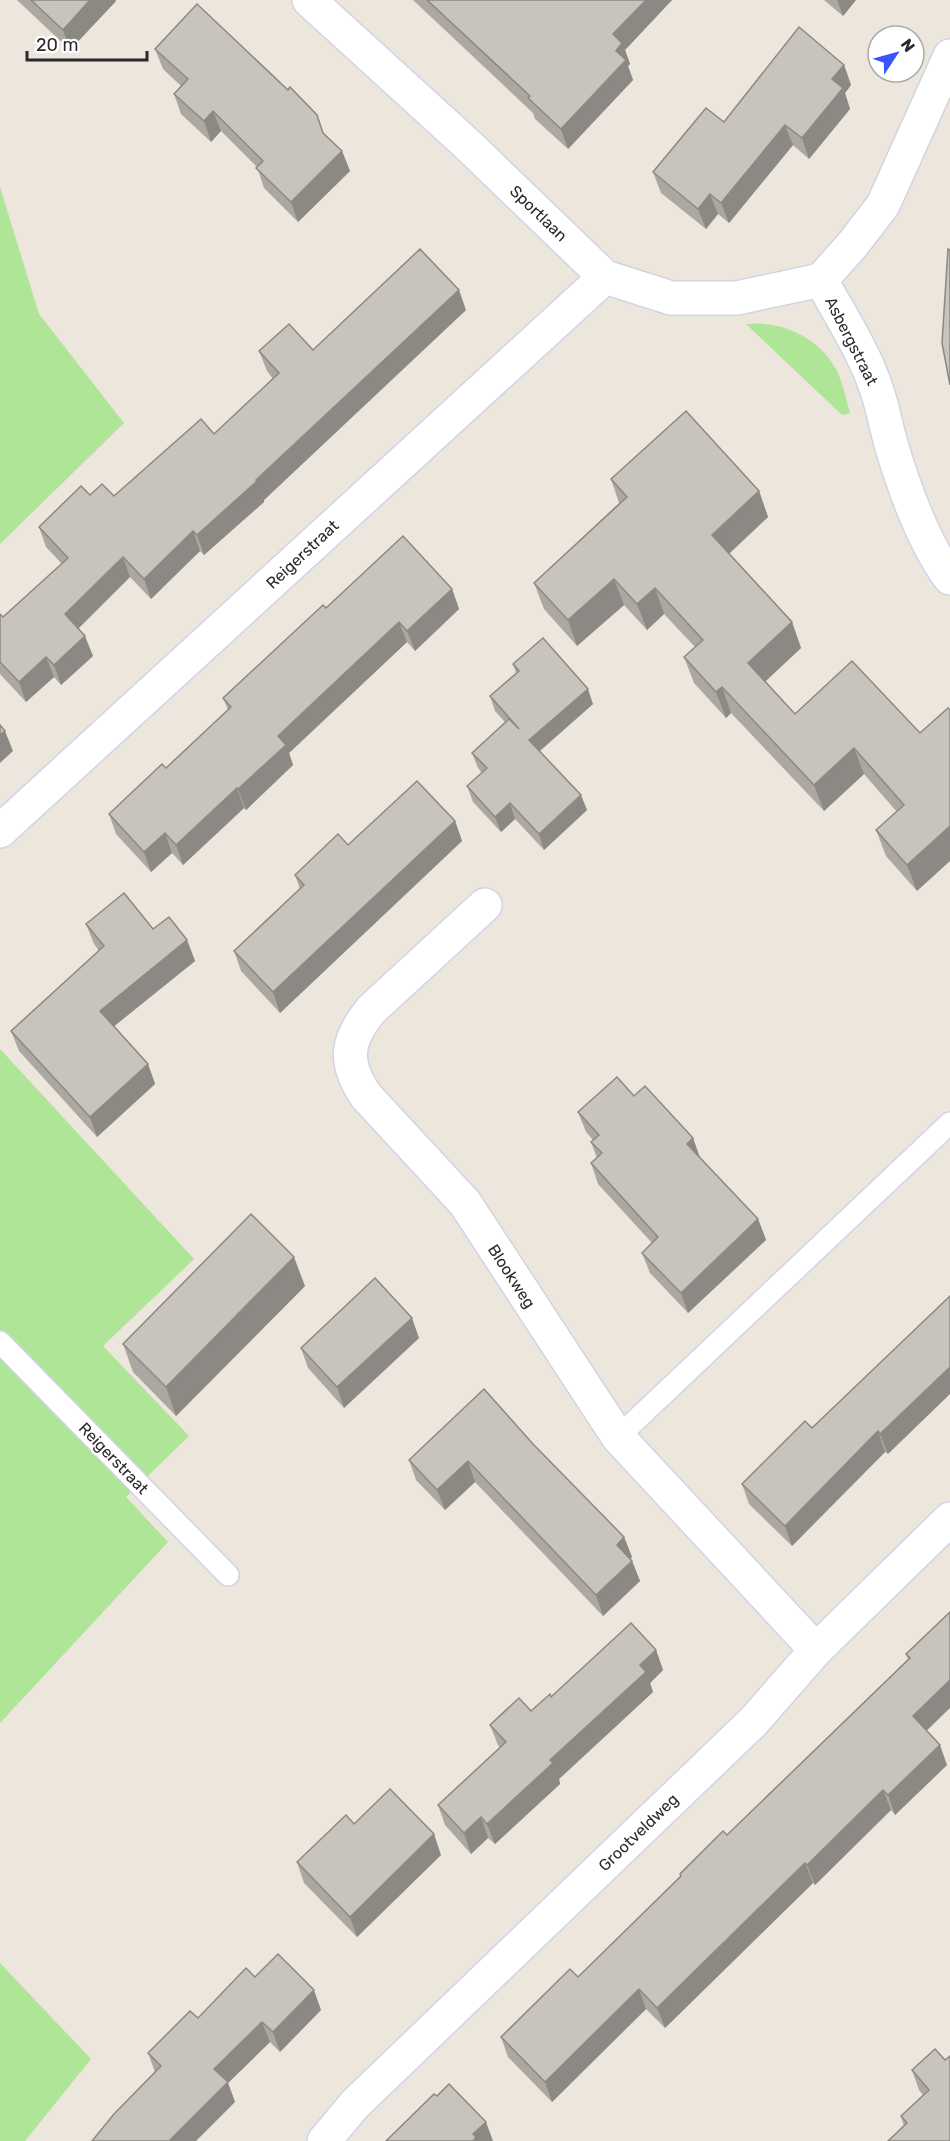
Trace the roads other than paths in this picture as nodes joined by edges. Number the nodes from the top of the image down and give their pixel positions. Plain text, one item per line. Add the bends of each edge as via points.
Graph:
1 (309, 0) edge
2 (950, 56) edge
3 (605, 276) junction
4 (821, 280) junction
5 (950, 578) edge
6 (0, 831) edge
7 (485, 906) dead end
8 (950, 1123) edge
9 (0, 1342) edge
10 (618, 1437) junction
11 (950, 1519) edge
12 (228, 1575) dead end
13 (816, 1650) junction
14 (324, 2141) edge

1 - 3 street, Sportlaan
2 - 4 street, Asbergstraat via 883,205
3 - 4 street, Sportlaan via 671,298 737,298
3 - 6 street, Reigerstraat
4 - 5 street, Asbergstraat via 876,388 916,512
7 - 10 street, Blookweg via 371,1010 358,1025 349,1061 366,1096 465,1203
8 - 10 lane
9 - 12 lane, Reigerstraat
10 - 13 street, Blookweg
11 - 13 street, Grootveldweg
13 - 14 street, Grootveldweg via 754,1721 355,2103

